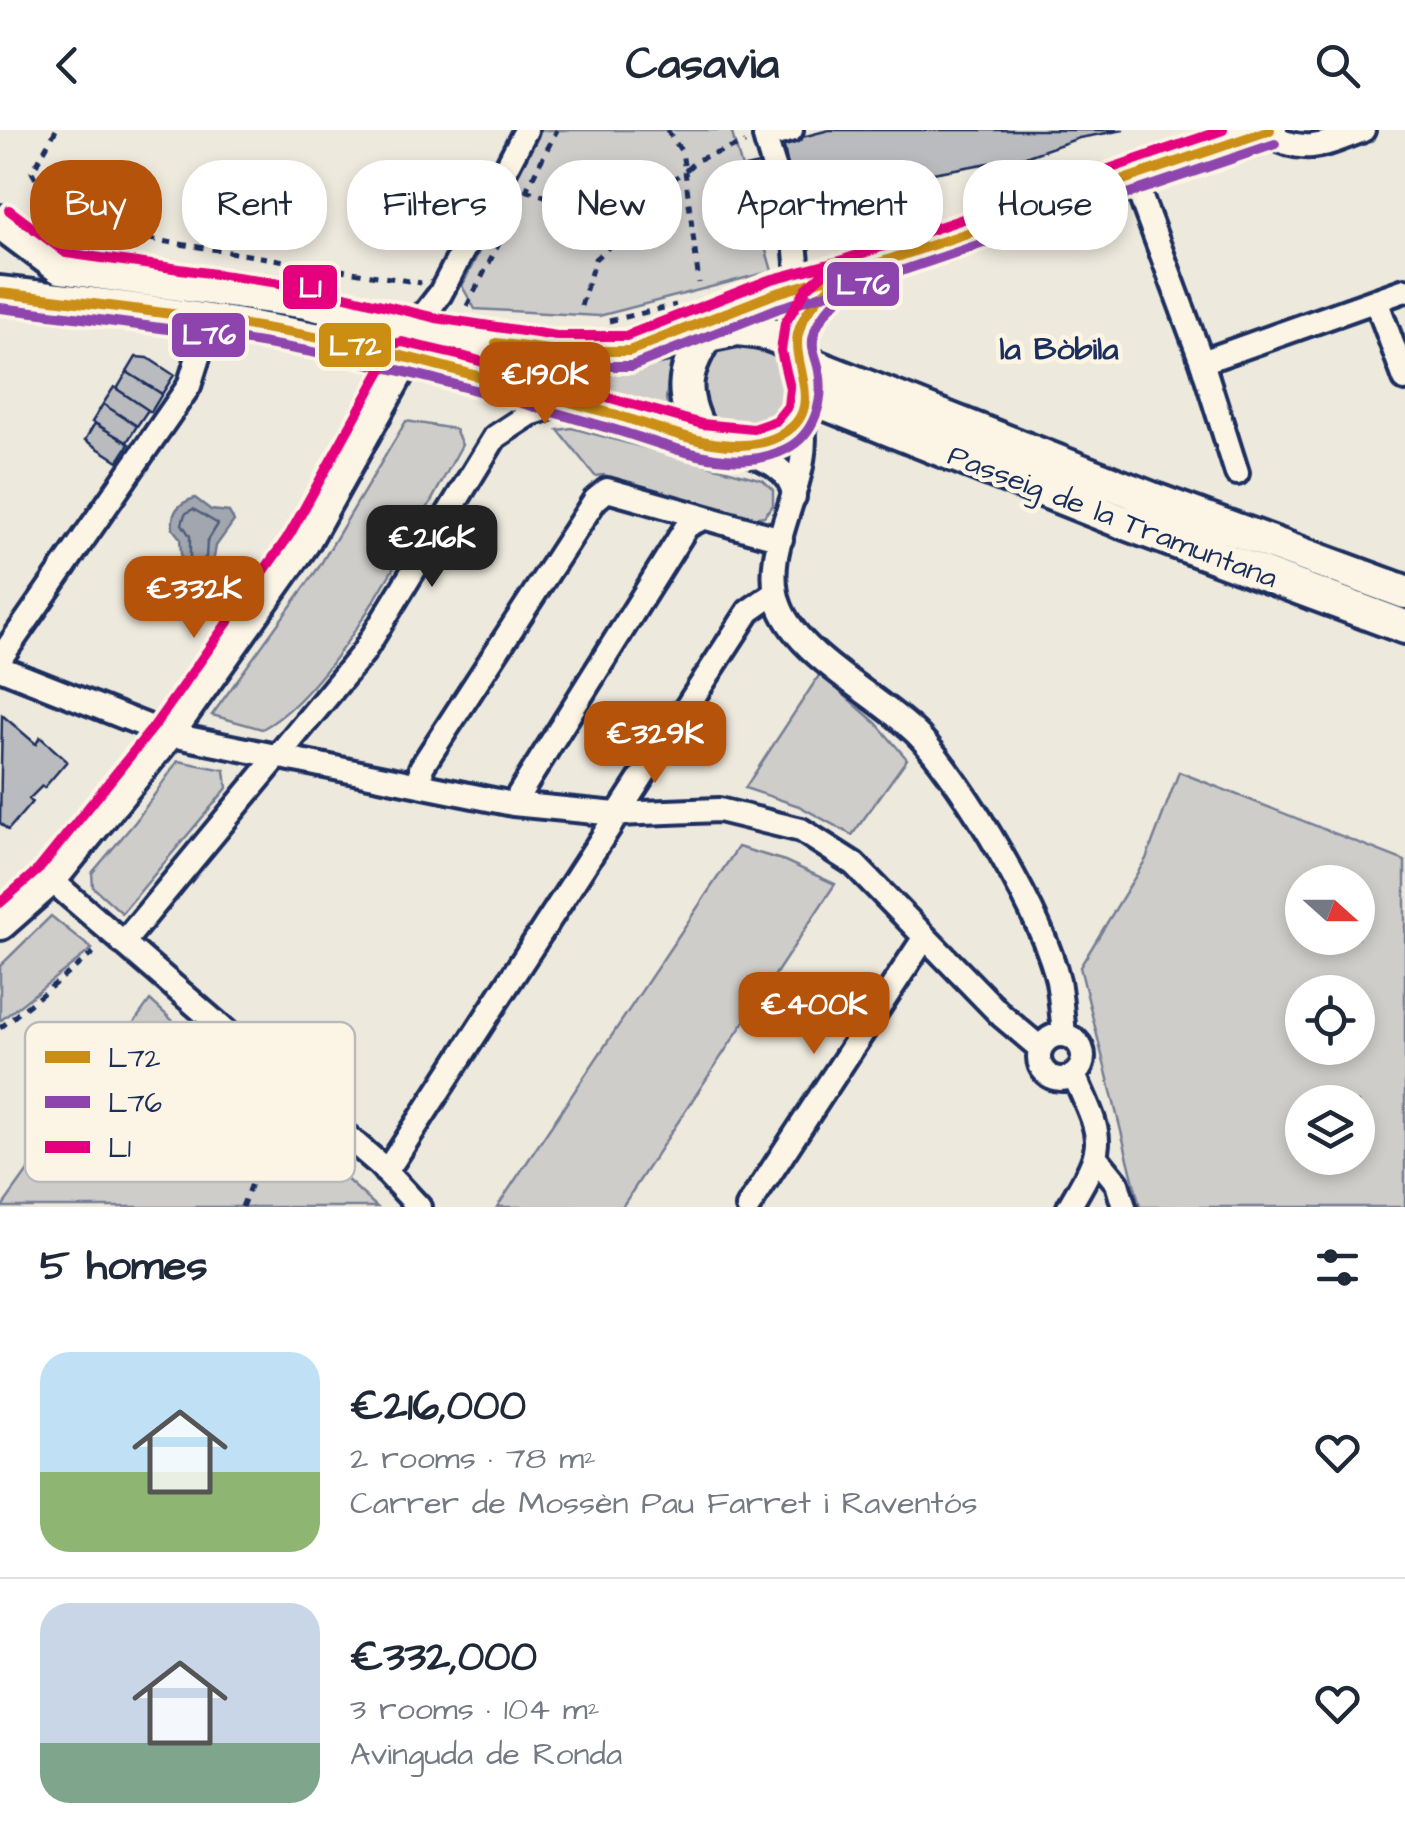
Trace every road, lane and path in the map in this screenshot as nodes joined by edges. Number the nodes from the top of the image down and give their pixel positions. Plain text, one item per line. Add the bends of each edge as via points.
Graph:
1 (56, 130) edge
2 (526, 130) edge
3 (558, 130) edge
4 (667, 130) edge
5 (791, 130) edge
6 (1363, 130) edge
7 (1256, 132) edge
8 (765, 136) junction
9 (685, 170) junction
10 (682, 172) edge
11 (1133, 176) junction
12 (523, 189) junction
13 (542, 195) edge
14 (0, 222) edge
15 (606, 250) edge
16 (844, 275) junction
17 (700, 283) dead end
18 (794, 289) junction
19 (1405, 290) edge
20 (442, 291) junction
21 (0, 294) edge
22 (690, 300) dead end
23 (1376, 300) junction
24 (467, 306) junction
25 (581, 306) dead end
26 (604, 321) dead end
27 (208, 322) junction
28 (471, 324) junction
29 (712, 326) junction
30 (1397, 329) edge
31 (401, 342) junction
32 (799, 356) junction
33 (1202, 362) junction
34 (1405, 379) edge
35 (568, 402) junction
36 (809, 407) junction
37 (713, 440) junction
38 (1237, 473) dead end
39 (794, 497) junction
40 (701, 519) junction
41 (780, 539) junction
42 (776, 592) junction
43 (1405, 592) edge
44 (1405, 627) edge
45 (0, 659) edge
46 (0, 668) edge
47 (167, 734) junction
48 (278, 754) junction
49 (422, 785) junction
50 (512, 804) junction
51 (616, 814) junction
52 (50, 879) junction
53 (0, 923) edge
54 (925, 937) junction
55 (119, 939) junction
56 (214, 1022) edge
57 (0, 1028) edge
58 (1064, 1034) junction
59 (1040, 1048) junction
60 (1074, 1075) junction
61 (355, 1145) edge
62 (1096, 1157) junction
63 (386, 1172) junction
64 (252, 1182) edge
65 (242, 1207) edge
66 (418, 1207) edge
67 (748, 1207) edge
68 (1069, 1207) edge
69 (1124, 1207) edge

1 - 20 path via 32,172 46,197 81,228
2 - 20 street
3 - 12 path
4 - 9 path
5 - 8 street
6 - 7 street via 1320,147 1288,147
7 - 11 street
8 - 9 path
8 - 18 street via 798,266
9 - 10 path
9 - 17 path
11 - 16 street
11 - 33 street
12 - 13 path
12 - 24 path
14 - 31 street via 60,268 306,302
15 - 25 path
16 - 18 street
16 - 32 street via 806,317
18 - 29 street
19 - 23 street
20 - 24 path
20 - 28 street via 438,309 446,324
20 - 31 street
21 - 27 street
22 - 26 path
23 - 30 street
23 - 33 street
24 - 28 path
27 - 31 street
27 - 45 street via 190,386
28 - 29 street via 556,351 629,351
28 - 31 street
29 - 32 street via 755,330
29 - 37 street via 685,388 687,407
30 - 34 street
31 - 35 street via 469,372
31 - 47 street via 399,369 302,542
32 - 36 street
32 - 43 street, Passeig de la Tramuntana via 873,392
33 - 38 street
35 - 37 street
35 - 48 street via 530,414 495,437 362,653
36 - 37 street via 778,437 744,445
36 - 39 street
36 - 44 street, Passeig de la Tramuntana
37 - 39 street via 774,466 792,482
39 - 41 street
40 - 41 street
40 - 49 street via 608,490 595,500 421,768
40 - 50 street via 688,526
41 - 42 street
42 - 51 street via 749,611
42 - 58 street via 787,621 810,646 918,736 967,797 1042,936 1058,980
46 - 47 street
47 - 48 street
47 - 52 street
48 - 49 street
48 - 55 street
49 - 50 street
50 - 51 street
51 - 54 street via 719,810 800,830 854,864
51 - 63 street
52 - 53 street
52 - 55 street
54 - 59 street
54 - 67 street
55 - 56 street
55 - 57 path
58 - 59 street
58 - 60 street via 1078,1041 1084,1055
59 - 60 street via 1047,1074
60 - 62 street via 1100,1134
61 - 63 street
62 - 68 street
62 - 69 street via 1117,1183
63 - 66 street
64 - 65 path

